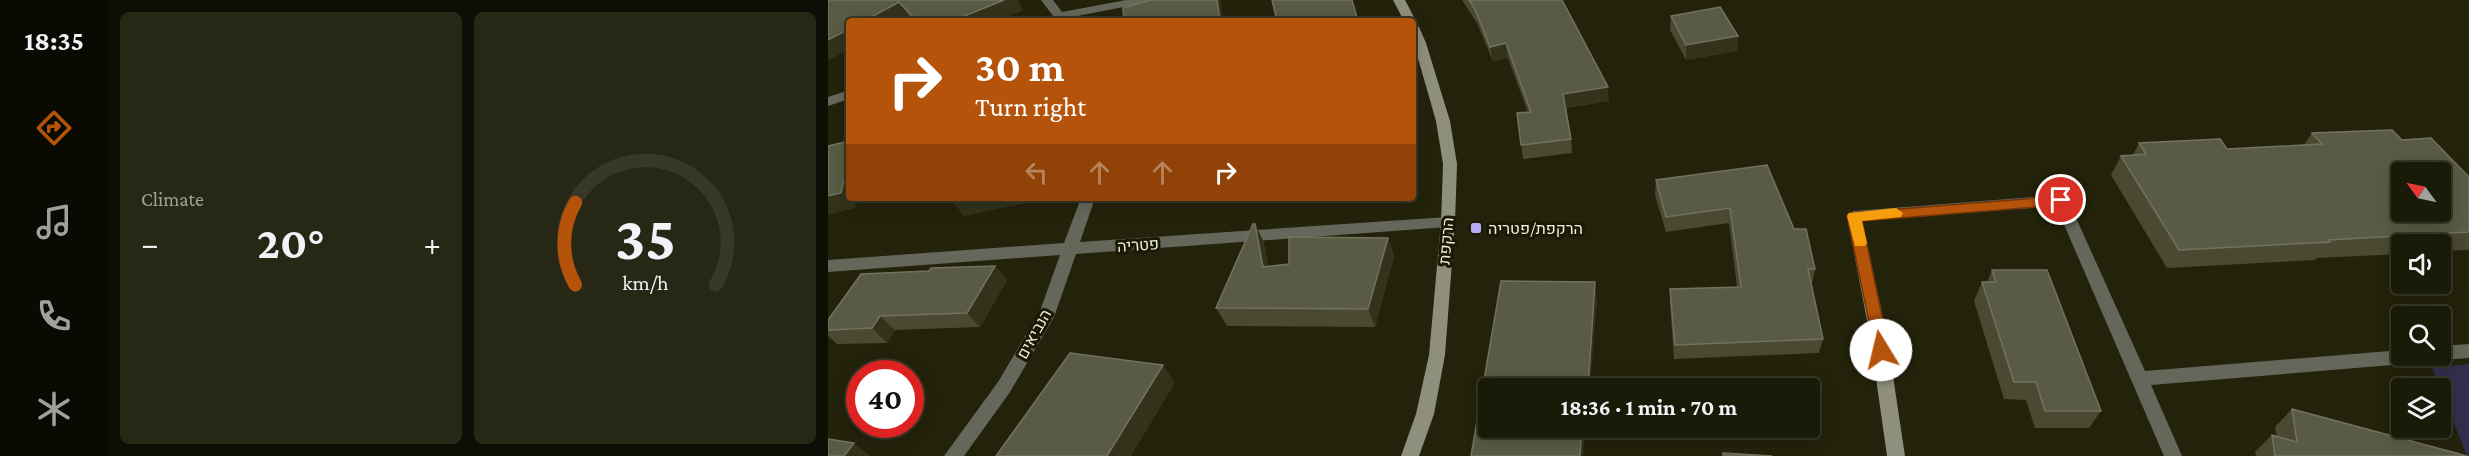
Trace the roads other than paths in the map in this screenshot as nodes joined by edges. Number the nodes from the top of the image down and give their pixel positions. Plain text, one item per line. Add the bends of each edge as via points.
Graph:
1 (1047, 0) edge
2 (1089, 0) edge
3 (1144, 0) edge
4 (1399, 0) edge
5 (1060, 18) edge
6 (1062, 18) edge
7 (1065, 18) edge
8 (1408, 18) edge
9 (1416, 34) edge
10 (846, 95) edge
11 (828, 102) edge
12 (1087, 201) edge
13 (1448, 222) junction
14 (1070, 250) junction
15 (828, 266) edge
16 (2469, 351) edge
17 (2451, 352) edge
18 (2391, 358) edge
19 (2140, 379) junction
20 (953, 456) edge
21 (1410, 456) edge
22 (1896, 456) edge
23 (2173, 456) edge

1 - 5 street
2 - 6 street
3 - 7 street
4 - 8 street
9 - 13 street, הרקפת via 1443,121 1450,164
10 - 11 street
12 - 14 street, הנביאים
13 - 14 street, פטריה
13 - 21 street, הרקפת via 1437,355 1425,414
14 - 15 street, פטריה
14 - 20 street, הנביאים via 1048,312 1004,387
16 - 17 street
18 - 19 street
19 - 22 street via 2061,200 1854,216 1875,308
19 - 23 street

